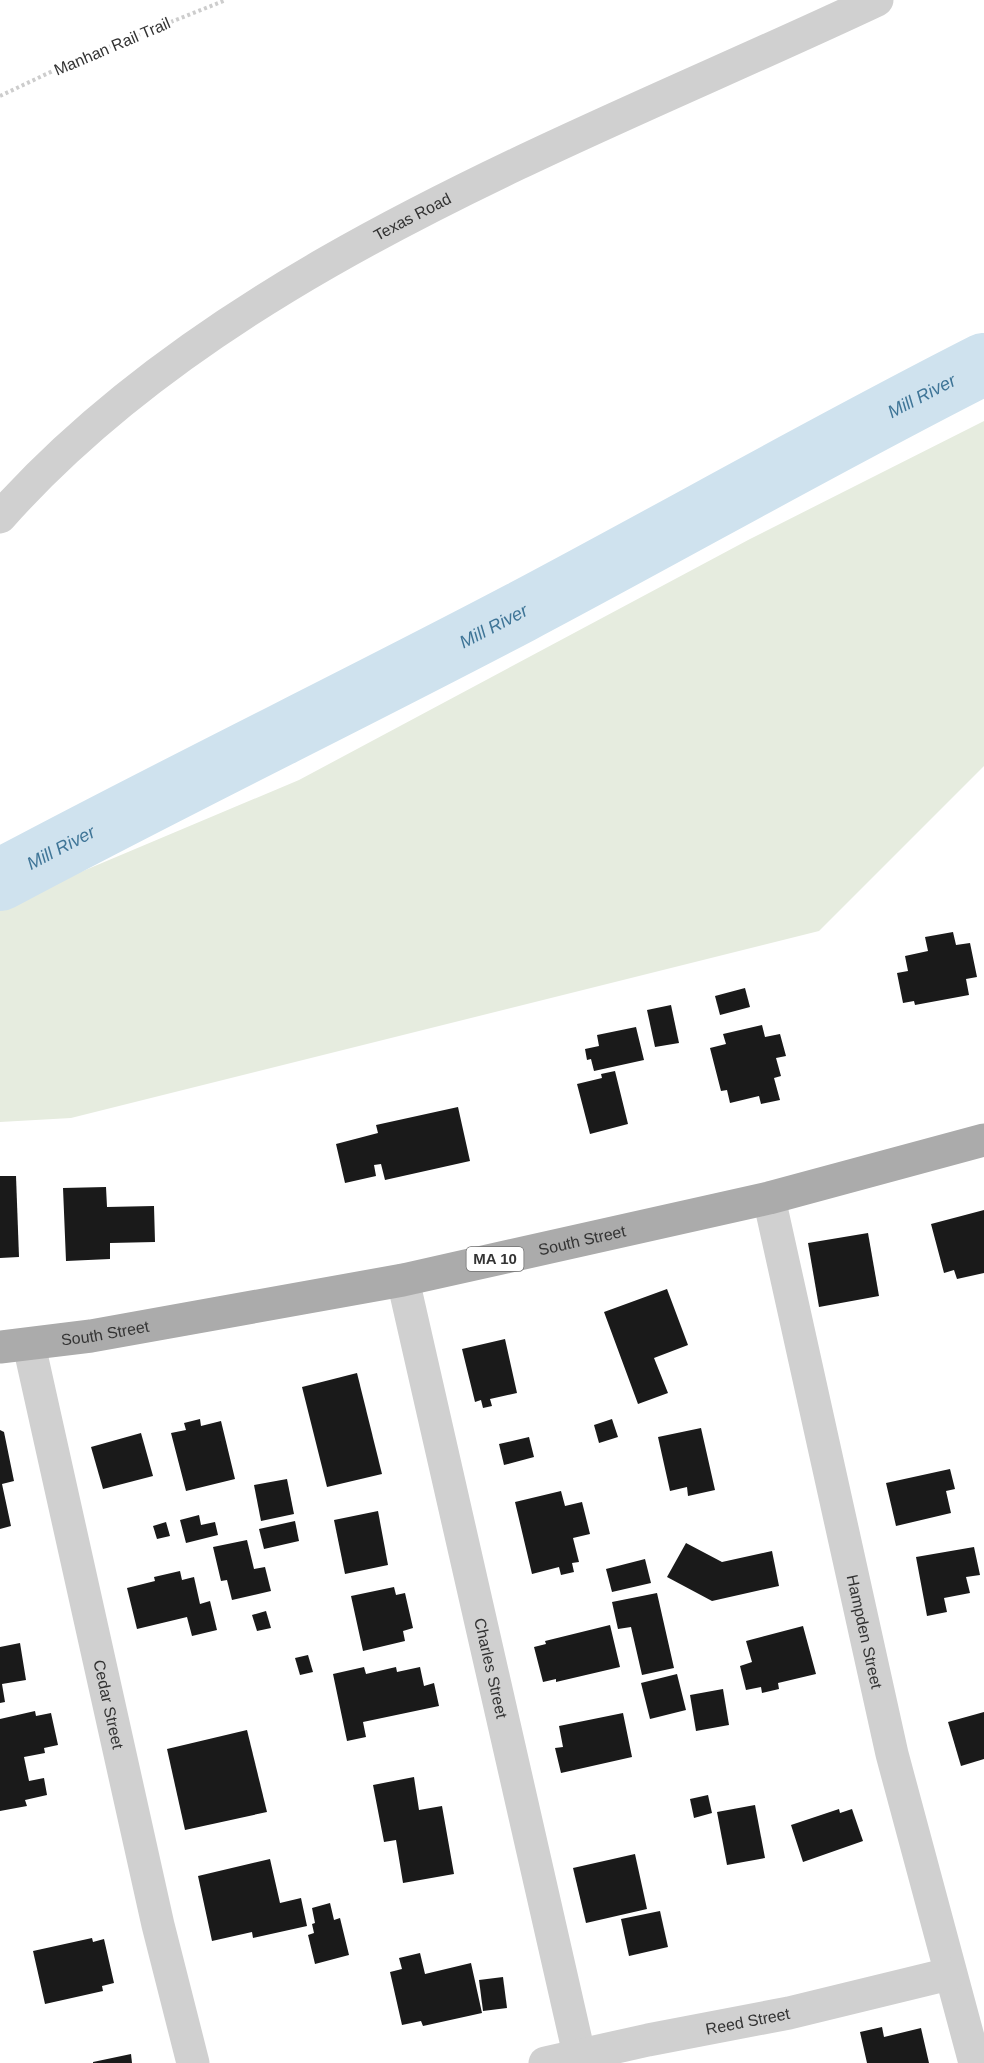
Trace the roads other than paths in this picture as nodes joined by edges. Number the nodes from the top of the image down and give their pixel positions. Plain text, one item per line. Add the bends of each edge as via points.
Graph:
1 (877, 0) edge
2 (0, 517) edge
3 (984, 1140) edge
4 (769, 1198) junction
5 (403, 1280) junction
6 (14, 1346) edge
7 (949, 1974) junction
8 (579, 2054) junction
9 (193, 2063) edge
10 (545, 2063) edge
11 (975, 2063) edge

1 - 2 street, Texas Road via 534,157 352,250 285,289 183,354 135,390 71,445
3 - 4 main road, South Street / MA 10
4 - 5 main road, South Street / MA 10
4 - 7 street, Hampden Street via 879,1699
5 - 6 main road, South Street / MA 10 via 91,1336
5 - 8 street, Charles Street
6 - 9 street, Cedar Street
7 - 8 street, Reed Street via 789,2013
7 - 11 street, Hampden Street
8 - 10 street, Reed Street

